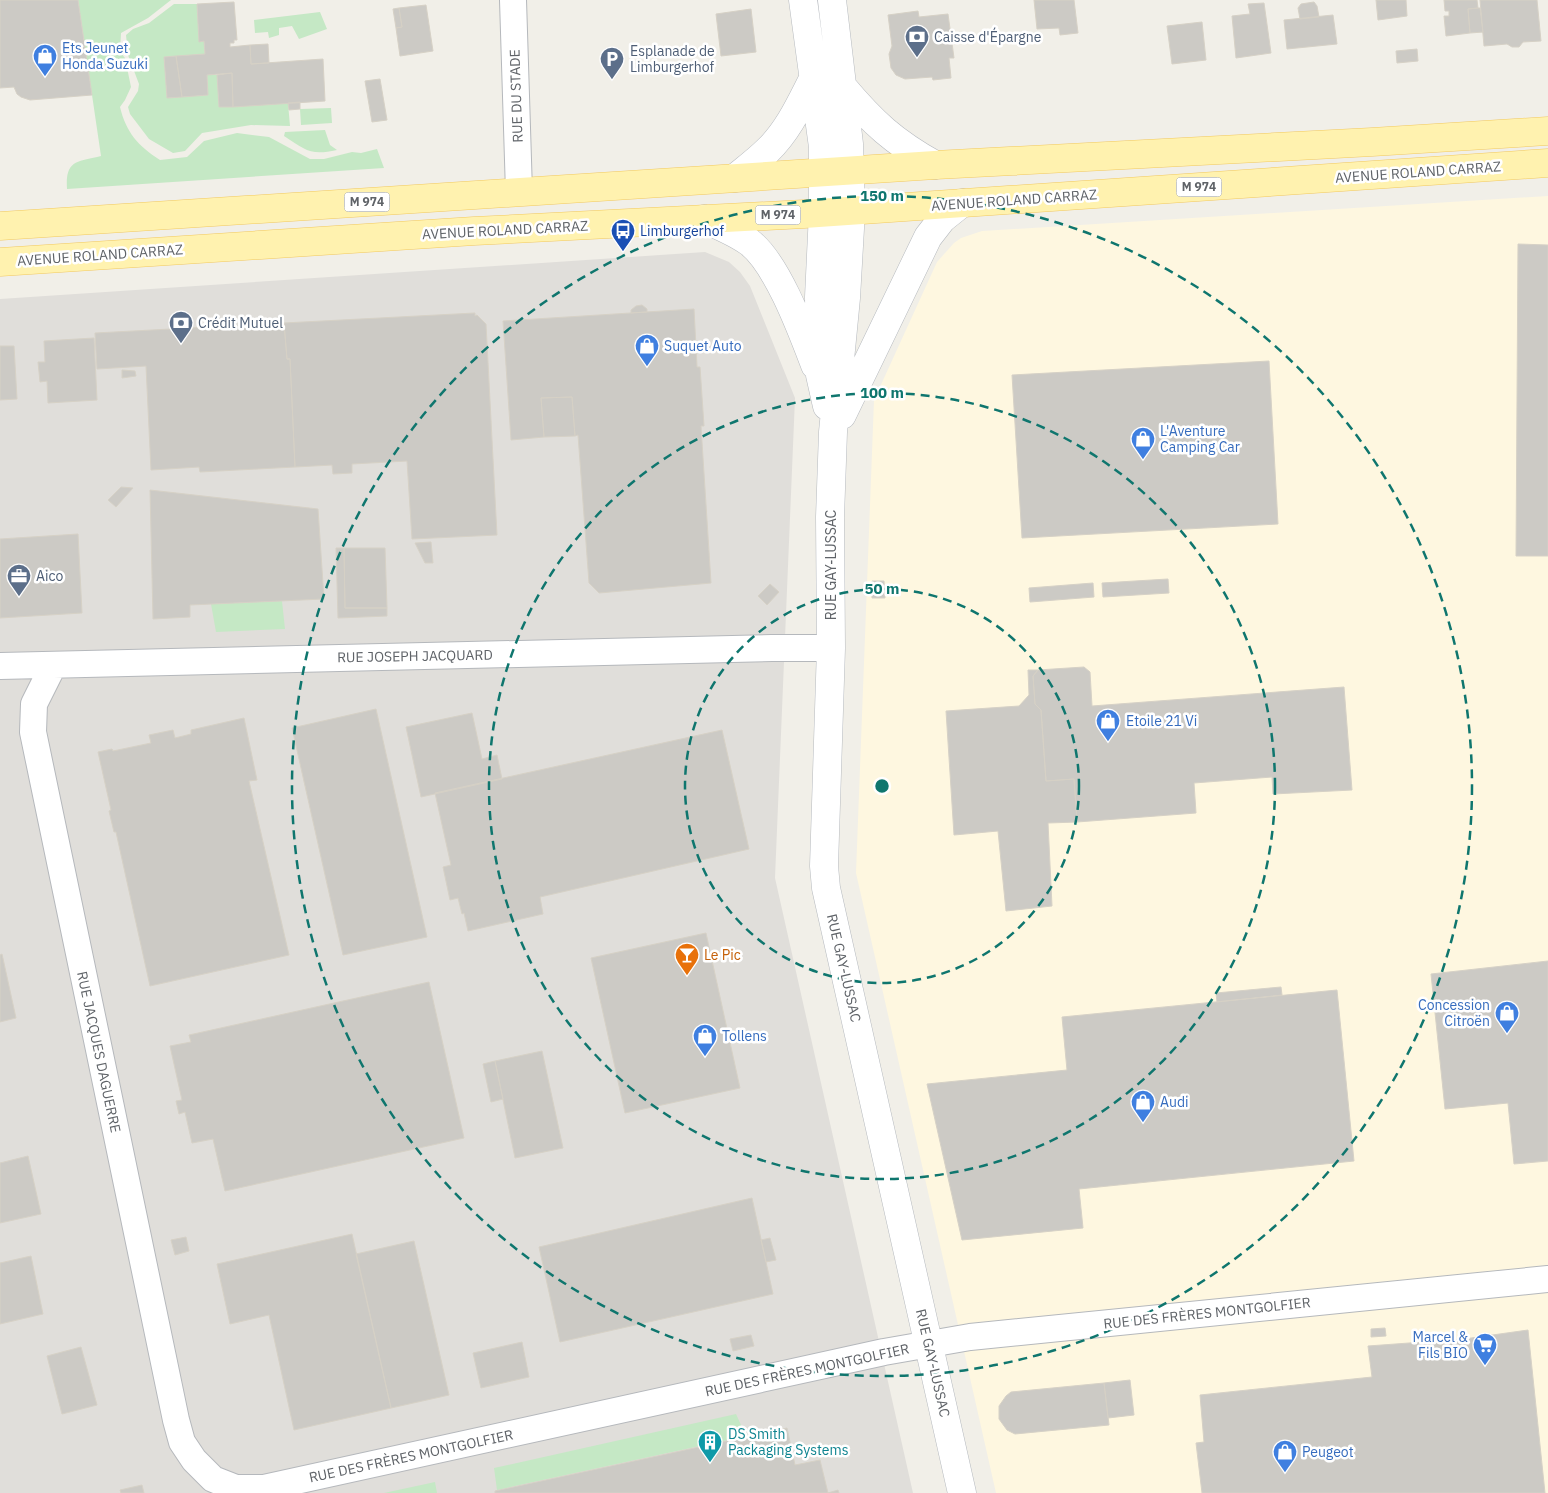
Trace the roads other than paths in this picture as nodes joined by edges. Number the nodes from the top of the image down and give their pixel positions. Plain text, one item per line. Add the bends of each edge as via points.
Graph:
1 (513, 0) edge
2 (804, 0) edge
3 (832, 0) edge
4 (814, 77) junction
5 (842, 86) junction
6 (1548, 131) edge
7 (1548, 163) edge
8 (935, 165) junction
9 (851, 171) junction
10 (824, 172) junction
11 (735, 178) junction
12 (519, 192) junction
13 (962, 203) junction
14 (851, 211) junction
15 (824, 212) junction
16 (704, 219) junction
17 (0, 226) edge
18 (0, 262) edge
19 (820, 375) junction
20 (833, 432) junction
21 (831, 648) junction
22 (0, 666) edge
23 (53, 666) junction
24 (1548, 1279) edge
25 (928, 1344) junction
26 (182, 1442) joint
27 (962, 1493) edge

1 - 12 street, RUE DU STADE
2 - 4 main road, RUE GAY-LUSSAC
3 - 5 main road, RUE GAY-LUSSAC
4 - 10 main road, RUE GAY-LUSSAC
4 - 11 main road via 795,115 777,141
5 - 8 main road via 882,130
5 - 9 main road, RUE GAY-LUSSAC
6 - 8 main road
7 - 13 main road, AVENUE ROLAND CARRAZ / M 974
8 - 9 main road
9 - 10 main road
9 - 14 main road, RUE GAY-LUSSAC
10 - 11 main road, M 974
10 - 15 main road, RUE GAY-LUSSAC
11 - 12 main road, M 974
12 - 17 main road, M 974
13 - 14 main road, AVENUE ROLAND CARRAZ / M 974
13 - 20 main road via 942,219 928,237
14 - 15 main road, AVENUE ROLAND CARRAZ / M 974
14 - 20 main road, RUE GAY-LUSSAC
15 - 16 main road, AVENUE ROLAND CARRAZ / M 974
15 - 19 main road, RUE GAY-LUSSAC via 819,297
16 - 18 main road, AVENUE ROLAND CARRAZ / M 974
16 - 19 main road via 731,230 764,256 778,279
19 - 20 main road, RUE GAY-LUSSAC
20 - 21 main road, RUE GAY-LUSSAC
21 - 23 street, RUE JOSEPH JACQUARD
21 - 25 main road, RUE GAY-LUSSAC via 826,888
22 - 23 street, RUE JOSEPH JACQUARD
23 - 26 street, RUE JACQUES DAGUERRE via 34,704 32,732
24 - 25 street, RUE DES FRÈRES MONTGOLFIER via 970,1337
25 - 26 street, RUE DES FRÈRES MONTGOLFIER via 264,1488 236,1488 213,1479
25 - 27 main road, RUE GAY-LUSSAC

